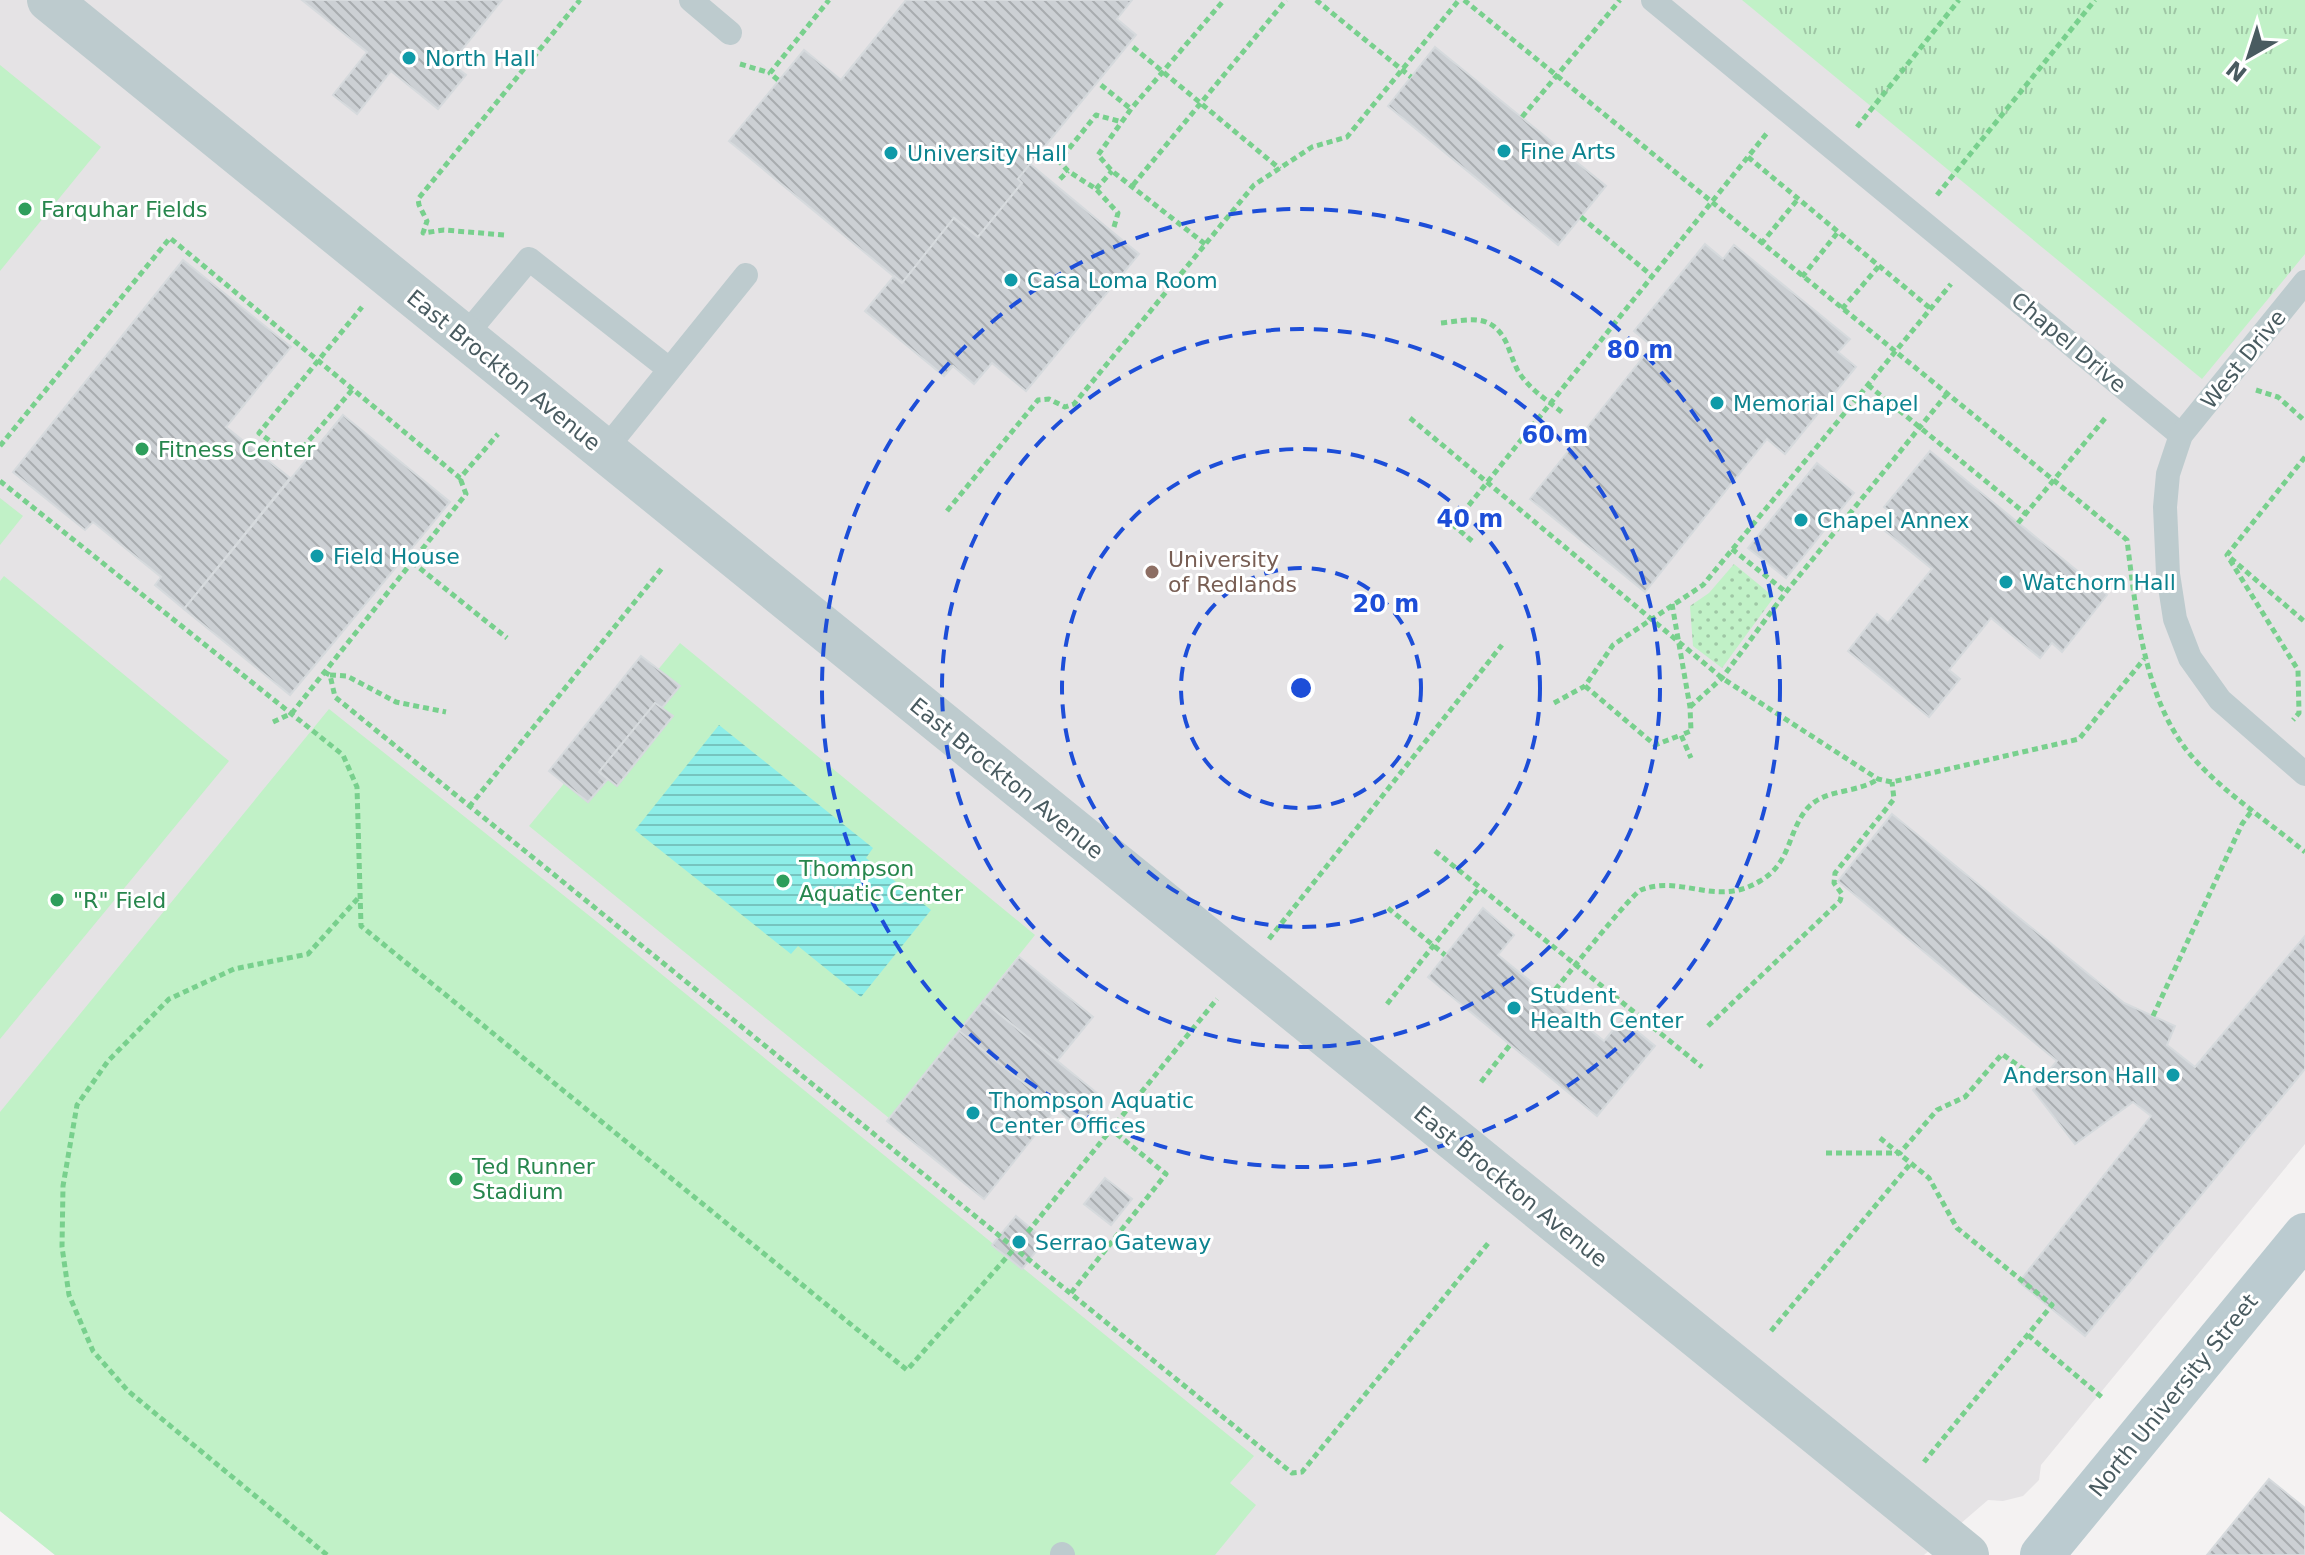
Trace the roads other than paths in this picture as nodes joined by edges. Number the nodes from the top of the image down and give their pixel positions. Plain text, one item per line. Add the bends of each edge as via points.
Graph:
1 (49, 0) edge
2 (691, 0) edge
3 (1653, 0) edge
4 (730, 33) dead end
5 (746, 275) dead end
6 (2305, 282) edge
7 (464, 337) junction
8 (669, 369) junction
9 (2181, 435) junction
10 (604, 451) junction
11 (2305, 774) edge
12 (2305, 1235) edge
13 (1967, 1555) edge
14 (2042, 1555) edge

1 - 7 street, East Brockton Avenue
2 - 4 lane
3 - 9 lane, Chapel Drive
5 - 8 lane
6 - 9 lane, West Drive
7 - 8 lane via 529,259
7 - 10 street, East Brockton Avenue
8 - 10 lane
9 - 11 lane via 2168,474 2165,507 2175,619 2190,658 2220,700
10 - 13 street, East Brockton Avenue
12 - 14 street, North University Street

